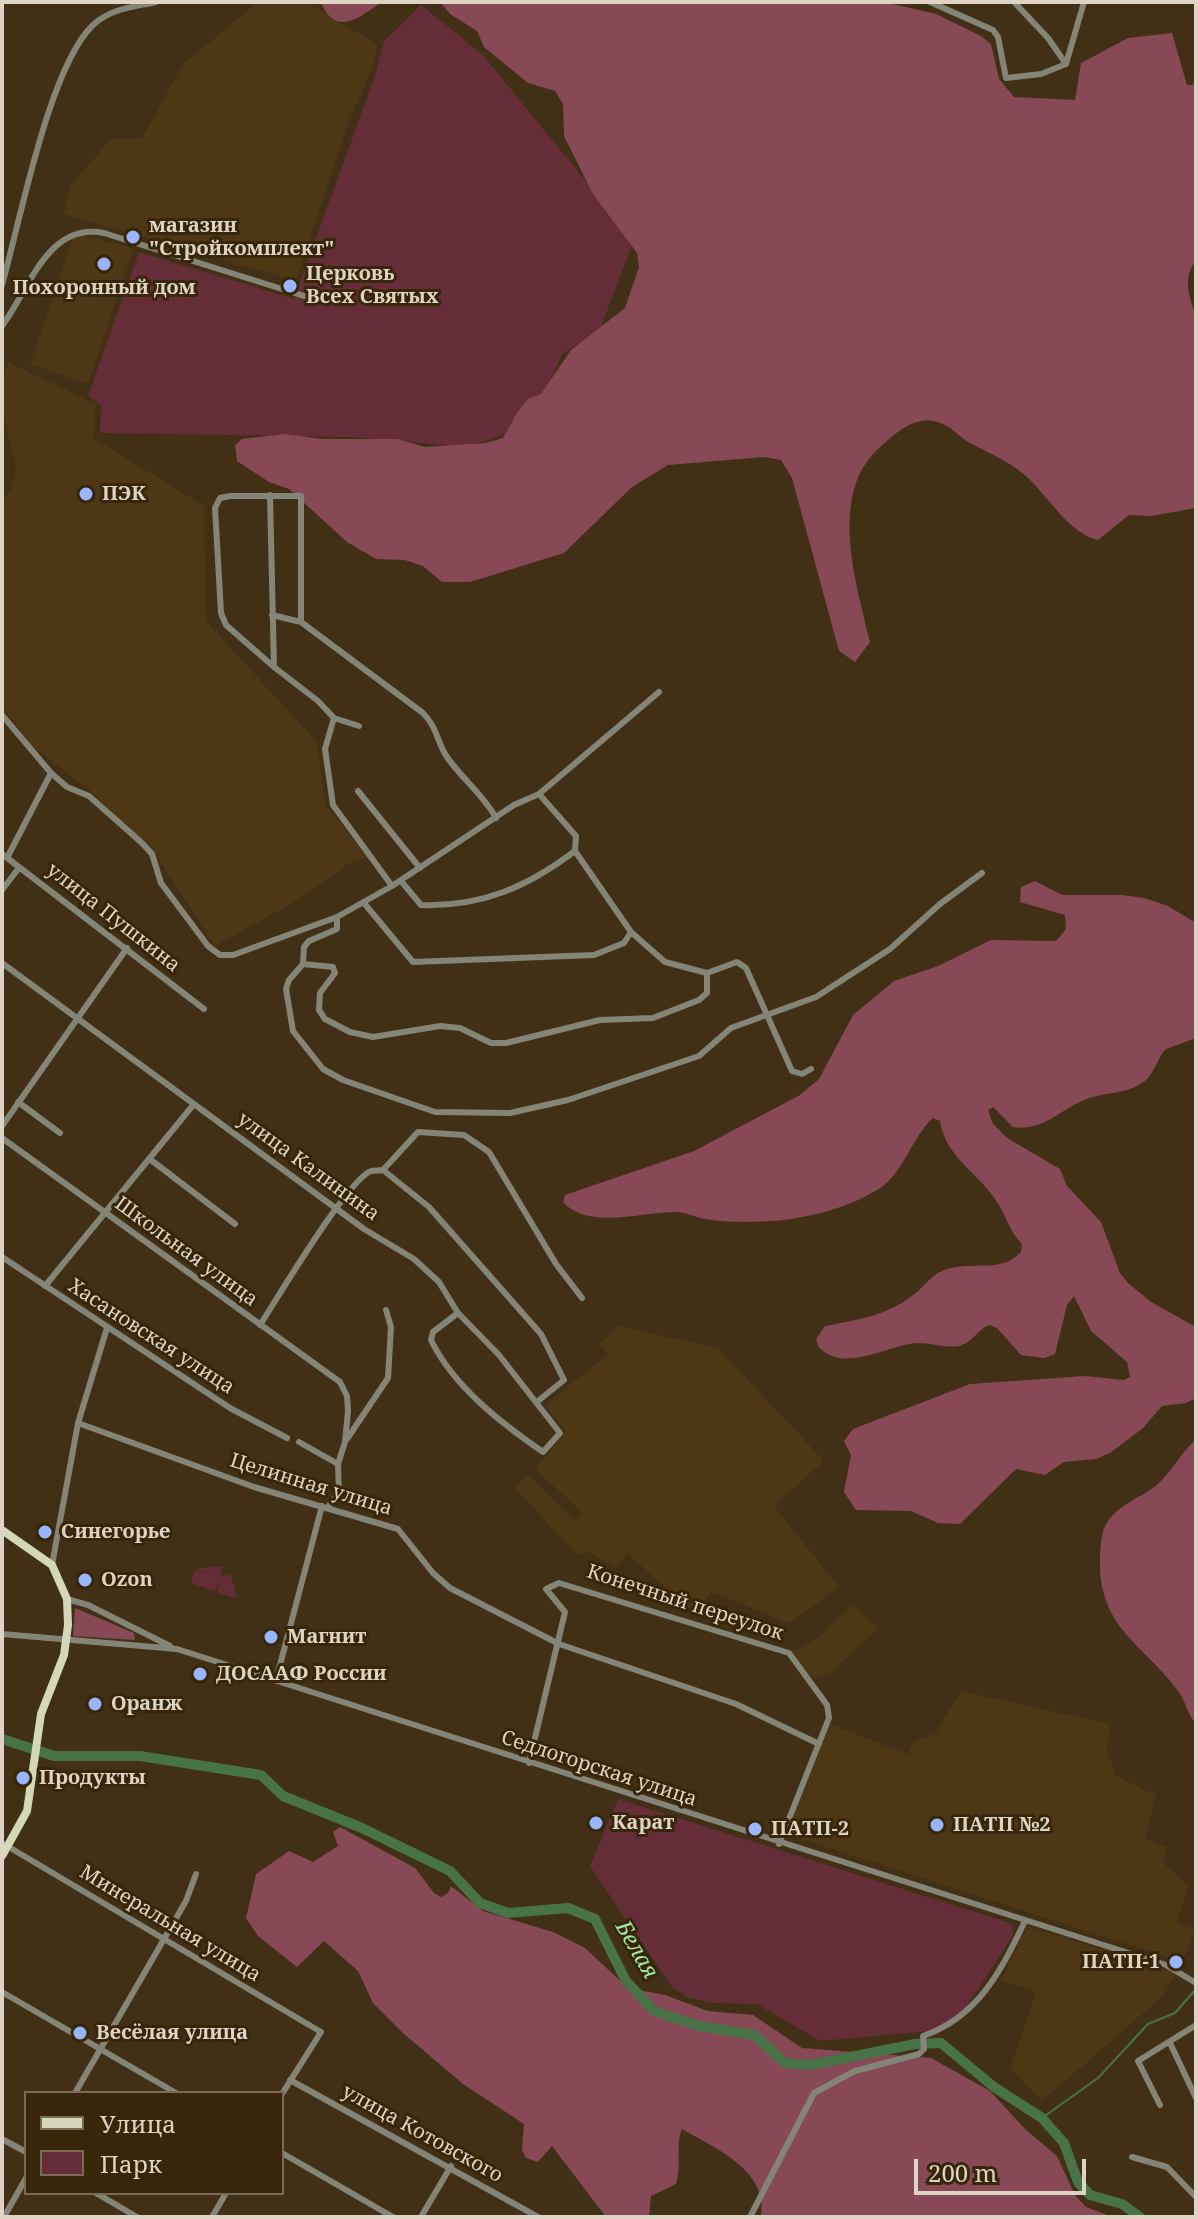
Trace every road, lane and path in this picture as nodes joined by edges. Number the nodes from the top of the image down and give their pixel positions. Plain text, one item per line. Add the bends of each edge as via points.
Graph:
1 (156, 2) edge
2 (930, 2) edge
3 (1014, 2) edge
4 (1084, 2) edge
5 (1066, 64) junction
6 (2, 285) edge
7 (320, 301) dead end
8 (2, 326) edge
9 (270, 495) junction
10 (272, 615) junction
11 (301, 622) junction
12 (274, 667) junction
13 (659, 692) dead end
14 (2, 715) edge
15 (334, 718) junction
16 (359, 726) dead end
17 (51, 773) junction
18 (358, 791) dead end
19 (539, 794) junction
20 (496, 818) junction
21 (575, 851) junction
22 (5, 856) edge
23 (420, 868) junction
24 (18, 869) junction
25 (982, 873) dead end
26 (401, 881) junction
27 (392, 886) junction
28 (2, 890) edge
29 (364, 903) junction
30 (337, 917) junction
31 (631, 932) junction
32 (127, 948) junction
33 (2, 963) edge
34 (303, 964) junction
35 (707, 973) junction
36 (204, 1009) dead end
37 (767, 1015) junction
38 (78, 1016) junction
39 (811, 1069) dead end
40 (18, 1102) junction
41 (194, 1104) junction
42 (455, 1114) junction
43 (2, 1126) edge
44 (60, 1133) dead end
45 (452, 1134) junction
46 (2, 1138) edge
47 (151, 1160) junction
48 (383, 1170) junction
49 (337, 1208) junction
50 (106, 1215) junction
51 (235, 1224) dead end
52 (2, 1257) edge
53 (45, 1286) junction
54 (582, 1298) dead end
55 (386, 1310) dead end
56 (458, 1313) junction
57 (260, 1325) junction
58 (107, 1328) junction
59 (538, 1401) junction
60 (78, 1423) junction
61 (287, 1438) dead end
62 (299, 1442) dead end
63 (345, 1442) junction
64 (338, 1464) junction
65 (325, 1506) junction
66 (2, 1530) edge
67 (52, 1565) junction
68 (67, 1599) junction
69 (2, 1634) edge
70 (66, 1640) junction
71 (559, 1644) junction
72 (177, 1649) junction
73 (276, 1680) junction
74 (819, 1744) junction
75 (529, 1763) junction
76 (779, 1844) junction
77 (5, 1845) edge
78 (2, 1856) edge
79 (196, 1874) dead end
80 (1025, 1921) junction
81 (162, 1937) junction
82 (1196, 1983) edge
83 (2, 1992) edge
84 (1196, 2025) edge
85 (1170, 2043) junction
86 (100, 2050) junction
87 (290, 2080) junction
88 (76, 2091) edge
89 (172, 2091) edge
90 (284, 2091) edge
91 (1196, 2098) edge
92 (1160, 2105) dead end
93 (2, 2139) edge
94 (24, 2151) edge
95 (284, 2154) edge
96 (1132, 2157) dead end
97 (451, 2166) junction
98 (24, 2182) edge
99 (99, 2195) edge
100 (225, 2195) edge
101 (1196, 2197) edge
102 (4, 2217) edge
103 (137, 2217) edge
104 (212, 2217) edge
105 (393, 2217) edge
106 (421, 2217) edge
107 (538, 2217) edge
108 (750, 2217) edge

1 - 6 street via 106,16 73,54 51,103
2 - 5 street via 993,30 1006,78 1053,72
3 - 5 street
4 - 5 street
7 - 8 street via 80,230 48,254
9 - 10 street
9 - 11 street via 301,496
9 - 12 street via 220,498 215,508 221,613 226,625
10 - 11 street
10 - 12 street
11 - 20 street via 430,720 446,756
12 - 15 street
13 - 19 street
14 - 17 street
15 - 16 street
15 - 27 street via 325,749 333,805
17 - 22 street
17 - 30 street via 89,796 142,843 152,854 161,883 220,955 249,950
18 - 23 street
19 - 20 street
19 - 21 street via 576,836
20 - 23 street
21 - 26 street via 512,891 481,902 421,905
21 - 31 street
22 - 24 street, улица Пушкина
23 - 26 street
24 - 28 street
24 - 32 street, улица Пушкина
25 - 37 street via 833,988
26 - 27 street
27 - 29 street
29 - 30 street
29 - 31 street via 413,962 594,955 624,943
30 - 34 street via 337,929 304,947
31 - 35 street via 665,962
32 - 36 street, улица Пушкина
32 - 38 street
33 - 38 street, улица Калинина
34 - 35 street via 333,967 335,973 320,993 319,1010 350,1032 373,1037 440,1026 460,1028 491,1043 622,1016 653,1018 699,1000 707,993
34 - 42 street via 286,989 290,1019 293,1031 323,1069 406,1103
35 - 37 street via 742,964
37 - 39 street via 792,1071 802,1074
37 - 42 street via 731,1028 699,1056 568,1100 510,1113
38 - 40 street
38 - 41 street, улица Калинина
40 - 43 street
40 - 44 street
41 - 47 street
41 - 49 street, улица Калинина
42 - 45 street
45 - 48 street via 418,1132
45 - 54 street via 464,1135 489,1152
46 - 50 street, Школьная улица
47 - 50 street
47 - 51 street
48 - 49 street via 370,1171
48 - 59 street, улица Калинина via 429,1207 541,1334 564,1380
49 - 56 street, улица Калинина via 414,1259 439,1282
49 - 57 street
50 - 53 street
50 - 57 street, Школьная улица
52 - 53 street, Хасановская улица
53 - 58 street, Хасановская улица
55 - 63 street via 391,1327 388,1378
56 - 59 street, улица Калинина
56 - 59 street, улица Калинина via 433,1332 431,1340 448,1369 510,1429 543,1452 560,1433
57 - 63 street, Школьная улица via 340,1382 347,1396
58 - 60 street
58 - 61 street, Хасановская улица via 230,1408
60 - 65 street, Целинная улица via 254,1487
60 - 67 street
62 - 64 street
63 - 64 street
64 - 65 street via 339,1492
65 - 71 street, Целинная улица via 398,1529 450,1588
65 - 73 street
66 - 67 main road
67 - 68 main road
68 - 70 main road
68 - 72 street
69 - 70 street, Седлогорская улица
70 - 72 street, Седлогорская улица
70 - 77 main road via 41,1714 27,1811
71 - 74 street, Целинная улица via 736,1704
71 - 74 street, Конечный переулок via 565,1612 546,1589 567,1583 789,1653 827,1705 829,1718
71 - 75 street, Конечный переулок
72 - 73 street, Седлогорская улица
73 - 75 street, Седлогорская улица
74 - 76 street, Конечный переулок
75 - 76 street, Седлогорская улица
76 - 80 street, Седлогорская улица
77 - 78 main road
77 - 81 street, Минеральная улица
79 - 81 street via 186,1901
80 - 82 street, Седлогорская улица via 1179,1971
80 - 108 street via 981,1997 963,2017 923,2036 924,2049 834,2079 814,2093
81 - 86 street
81 - 87 street, Минеральная улица via 321,2032
83 - 86 street
84 - 85 street
85 - 91 street
85 - 92 street via 1138,2061
86 - 88 street
86 - 89 street
87 - 90 street
87 - 97 street, улица Котовского
93 - 94 street
95 - 105 street
96 - 101 street via 1167,2167
97 - 106 street
97 - 107 street, улица Котовского
98 - 102 street
99 - 103 street
100 - 104 street

